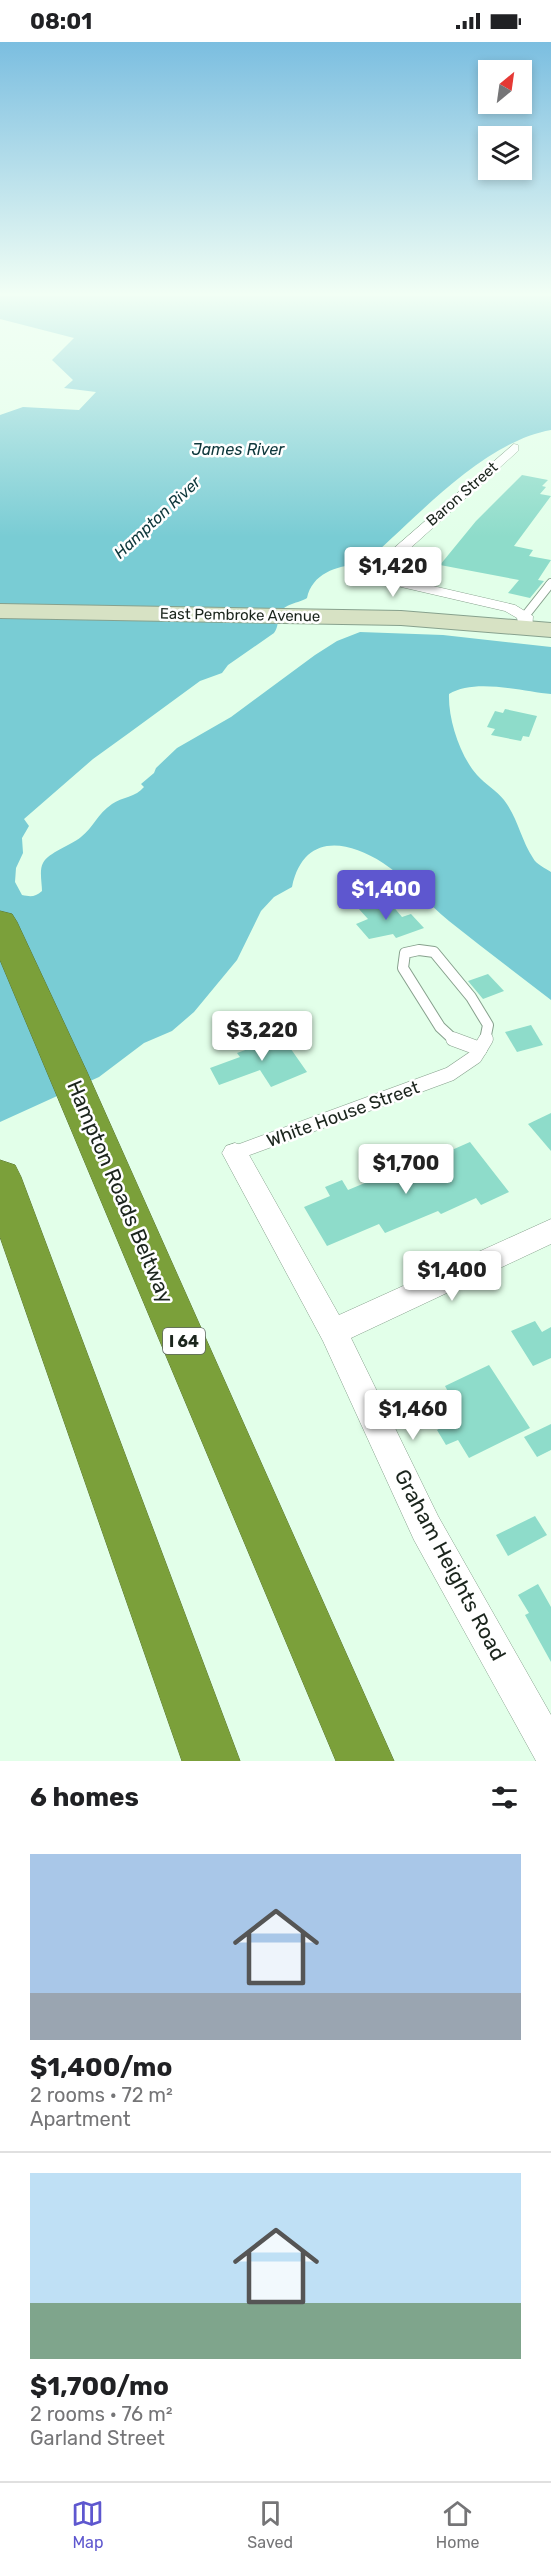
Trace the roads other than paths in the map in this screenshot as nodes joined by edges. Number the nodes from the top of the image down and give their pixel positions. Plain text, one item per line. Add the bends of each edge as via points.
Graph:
1 (514, 448) dead end
2 (551, 583) edge
3 (0, 611) edge
4 (526, 622) junction
5 (551, 630) edge
6 (0, 922) edge
7 (481, 1049) junction
8 (235, 1153) joint
9 (0, 1178) edge
10 (551, 1231) edge
11 (333, 1332) junction
12 (551, 1751) edge
13 (211, 1761) edge
14 (365, 1761) edge

1 - 4 street, Baron Street via 376,571 389,580 503,605
2 - 4 lane
3 - 4 main road, East Pembroke Avenue
4 - 5 main road, East Pembroke Avenue
6 - 14 highway, Hampton Roads Beltway / I 64
7 - 7 lane via 488,1025 448,965 434,952 405,953 404,968 440,1027 455,1041
7 - 8 lane, White House Street via 450,1074
8 - 11 street, Graham Heights Road
9 - 13 highway
10 - 11 street
11 - 12 street, Graham Heights Road via 426,1528

